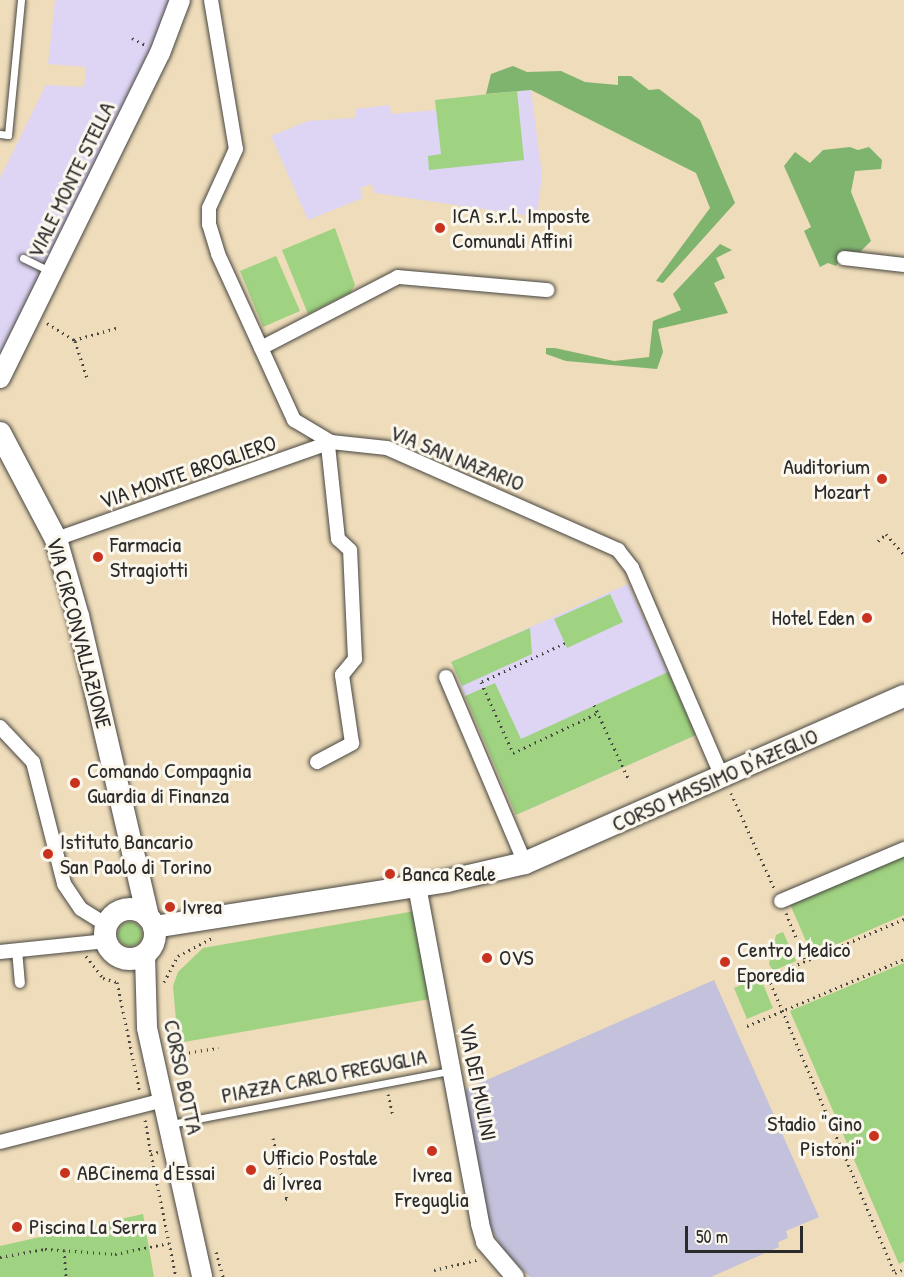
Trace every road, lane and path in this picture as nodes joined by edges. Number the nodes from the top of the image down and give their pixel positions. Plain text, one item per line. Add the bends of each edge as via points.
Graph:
1 (21, 0) edge
2 (180, 0) edge
3 (211, 0) edge
4 (0, 134) edge
5 (23, 258) dead end
6 (844, 258) dead end
7 (904, 265) edge
8 (52, 272) junction
9 (547, 290) dead end
10 (31, 315) junction
11 (116, 328) dead end
12 (74, 340) junction
13 (261, 348) junction
14 (0, 378) edge
15 (87, 379) dead end
16 (0, 433) edge
17 (330, 444) junction
18 (56, 539) junction
19 (878, 541) dead end
20 (904, 555) edge
21 (565, 643) dead end
22 (446, 677) dead end
23 (904, 696) edge
24 (594, 705) dead end
25 (598, 713) junction
26 (0, 727) edge
27 (317, 762) dead end
28 (722, 777) junction
29 (629, 780) dead end
30 (734, 801) dead end
31 (128, 843) junction
32 (904, 849) edge
33 (525, 863) junction
34 (417, 886) junction
35 (781, 901) junction
36 (904, 919) edge
37 (110, 926) junction
38 (218, 927) junction
39 (150, 936) junction
40 (78, 946) junction
41 (17, 950) junction
42 (0, 951) edge
43 (904, 959) edge
44 (806, 961) junction
45 (20, 983) dead end
46 (162, 986) dead end
47 (782, 1011) junction
48 (747, 1026) dead end
49 (169, 1045) dead end
50 (218, 1048) dead end
51 (171, 1055) junction
52 (173, 1066) dead end
53 (452, 1071) junction
54 (386, 1083) junction
55 (163, 1100) junction
56 (143, 1105) junction
57 (393, 1116) dead end
58 (169, 1124) junction
59 (273, 1138) dead end
60 (0, 1142) edge
61 (151, 1154) dead end
62 (282, 1200) dead end
63 (64, 1250) junction
64 (0, 1257) edge
65 (481, 1258) dead end
66 (904, 1269) edge
67 (434, 1270) dead end
68 (66, 1277) edge
69 (176, 1277) edge
70 (202, 1277) edge
71 (515, 1277) edge

1 - 4 lane via 8,135
2 - 8 main road, VIALE MONTE STELLA via 160,53
3 - 13 street, VIA SAN NAZARIO via 236,149 209,207 209,224
5 - 8 lane
6 - 7 street
8 - 10 main road, VIALE MONTE STELLA
9 - 13 street via 398,277
10 - 12 path
10 - 14 main road, VIALE MONTE STELLA
11 - 12 path
12 - 15 path
13 - 17 street, VIA SAN NAZARIO via 294,420
16 - 18 main road, VIA CIRCONVALLAZIONE
17 - 18 street, VIA MONTE BROGLIERO
17 - 27 street via 338,539 350,550 355,659 342,675 352,743
17 - 28 street, VIA SAN NAZARIO via 387,448 618,550 632,568
18 - 31 main road, VIA CIRCONVALLAZIONE via 96,692
19 - 20 path via 886,534
21 - 25 path via 481,682 513,753
22 - 33 street
23 - 28 main road, CORSO MASSIMO D'AZEGLIO
24 - 25 path
25 - 29 path
26 - 37 street via 33,762 64,884 81,909
28 - 33 main road, CORSO MASSIMO D'AZEGLIO
30 - 35 path
31 - 37 main road via 128,874
31 - 39 main road
32 - 35 street
33 - 34 main road, CORSO MASSIMO D'AZEGLIO
34 - 38 main road, CORSO MASSIMO D'AZEGLIO
34 - 53 street, VIA DEI MULINI
35 - 44 path
36 - 44 path
37 - 39 main road via 134,910
37 - 39 main road via 112,952 124,959
37 - 40 street
38 - 39 main road, CORSO MASSIMO D'AZEGLIO
38 - 46 path via 178,956
39 - 55 main road, CORSO BOTTA via 143,998
40 - 41 street
40 - 56 path via 103,978 117,982
41 - 42 street
41 - 45 street
43 - 47 path
44 - 47 path via 768,977
47 - 48 path
47 - 66 path via 895,1273
49 - 51 path
50 - 51 path
51 - 52 path
53 - 54 lane, PIAZZA CARLO FREGUGLIA
53 - 71 street, VIA DEI MULINI via 483,1233 496,1257
54 - 57 path
54 - 58 lane, PIAZZA CARLO FREGUGLIA
55 - 56 street
55 - 58 main road, CORSO BOTTA
56 - 60 street
56 - 61 path
58 - 70 main road, CORSO BOTTA
59 - 62 path via 287,1199
63 - 64 path via 45,1249
63 - 68 path
63 - 69 path via 115,1254 169,1243
65 - 67 path

